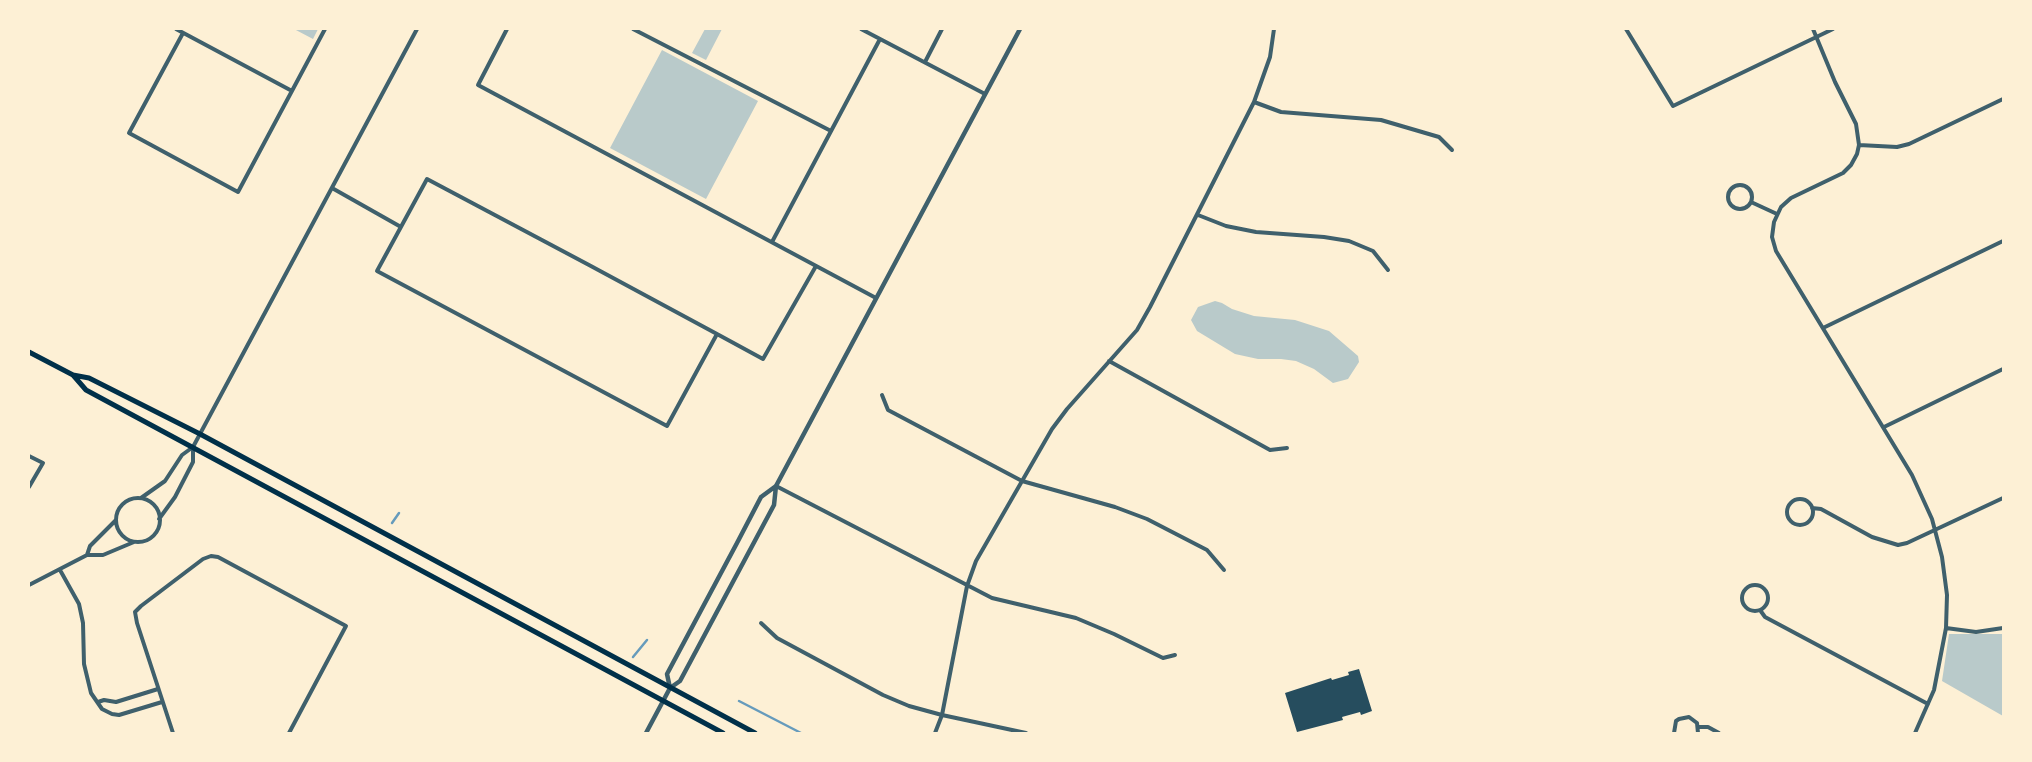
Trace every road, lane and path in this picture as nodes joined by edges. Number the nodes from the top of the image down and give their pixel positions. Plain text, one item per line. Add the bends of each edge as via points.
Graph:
1 (176, 29) edge
2 (325, 29) edge
3 (417, 29) edge
4 (507, 29) edge
5 (633, 29) edge
6 (861, 29) edge
7 (942, 29) edge
8 (1020, 29) edge
9 (1274, 29) edge
10 (1626, 29) edge
11 (1813, 29) edge
12 (1833, 29) edge
13 (184, 33) junction
14 (1815, 37) junction
15 (880, 39) junction
16 (925, 62) junction
17 (292, 91) junction
18 (985, 94) junction
19 (2003, 99) edge
20 (1254, 102) junction
21 (831, 132) junction
22 (1860, 145) junction
23 (1452, 150) dead end
24 (332, 188) junction
25 (1751, 202) junction
26 (1777, 214) junction
27 (1198, 215) junction
28 (401, 227) junction
29 (772, 242) junction
30 (2003, 242) edge
31 (816, 266) junction
32 (1388, 270) dead end
33 (876, 298) junction
34 (1823, 328) junction
35 (717, 334) junction
36 (29, 352) edge
37 (1109, 361) junction
38 (2003, 369) edge
39 (73, 375) junction
40 (882, 396) dead end
41 (1884, 427) junction
42 (200, 434) junction
43 (193, 447) junction
44 (1287, 448) dead end
45 (29, 456) edge
46 (1022, 481) junction
47 (776, 486) junction
48 (29, 487) edge
49 (141, 498) junction
50 (2003, 498) edge
51 (1812, 508) junction
52 (160, 519) junction
53 (116, 520) junction
54 (1936, 530) junction
55 (136, 542) junction
56 (87, 555) junction
57 (60, 570) junction
58 (1224, 570) dead end
59 (29, 585) edge
60 (967, 586) junction
61 (1760, 610) junction
62 (761, 623) dead end
63 (1946, 628) junction
64 (2003, 628) edge
65 (1175, 655) dead end
66 (670, 688) junction
67 (158, 689) junction
68 (663, 701) junction
69 (98, 702) junction
70 (162, 702) junction
71 (1928, 704) junction
72 (942, 715) junction
73 (1699, 727) junction
74 (172, 733) edge
75 (288, 733) edge
76 (646, 733) edge
77 (723, 733) edge
78 (755, 733) edge
79 (936, 733) edge
80 (1026, 733) edge
81 (1674, 733) edge
82 (1698, 733) edge
83 (1719, 733) edge
84 (1916, 733) edge

1 - 13 street
2 - 17 street
3 - 24 street
4 - 29 street via 478,85
5 - 21 street
6 - 15 street
7 - 16 street
8 - 18 street
9 - 20 street via 1265,74
10 - 14 street via 1673,106
11 - 14 street
12 - 14 street
13 - 17 street
13 - 17 street via 129,133 238,192
14 - 22 street via 1856,124
15 - 16 street
15 - 21 street
16 - 18 street
18 - 33 street
19 - 22 street via 1909,144 1897,147
20 - 23 street via 1281,112 1381,120 1439,136
20 - 27 street
21 - 29 street
22 - 26 street via 1851,165 1843,173 1791,198
24 - 28 street
24 - 42 street
25 - 25 street via 1752,195 1745,186 1738,185 1730,190 1728,199 1733,207 1744,208
25 - 26 street
26 - 34 street via 1772,237 1776,251
27 - 32 street via 1256,232 1324,236 1349,241 1373,251
27 - 37 street via 1138,330
28 - 35 street via 428,179
28 - 35 street via 377,272 667,426
29 - 31 street
30 - 34 street
31 - 33 street
31 - 35 street via 764,359
33 - 47 street
34 - 41 street
36 - 39 main road
37 - 44 street via 1270,450
37 - 46 street via 1052,429
38 - 41 street
39 - 42 main road via 89,378
39 - 43 main road via 86,390
40 - 46 street via 888,410
41 - 54 street via 1916,483
42 - 43 street
42 - 66 main road
43 - 49 street via 182,455 165,481
43 - 52 street via 193,462
43 - 68 main road
45 - 48 street via 42,463
46 - 58 street via 1147,518 1207,550
46 - 60 street via 976,561
47 - 60 street
47 - 66 street via 774,505 680,681
47 - 66 street via 761,497 667,674
49 - 52 street via 154,506
49 - 53 street via 124,503
50 - 54 street
51 - 51 street via 1807,500 1796,499 1787,507 1788,517 1797,524 1806,523 1812,515
51 - 54 street via 1821,509 1872,537 1898,544
52 - 55 street via 153,536
53 - 55 street via 124,537
53 - 56 street via 90,546
54 - 63 street via 1947,595
55 - 56 street via 103,555
56 - 57 street
57 - 59 street
57 - 69 street via 79,604 84,664 91,693
60 - 65 street via 992,598 1076,618 1162,658
60 - 72 street
61 - 61 street via 1768,595 1764,588 1752,586 1745,590 1743,599 1748,608
61 - 71 street via 1765,617
62 - 72 street via 777,638 883,695
63 - 64 street via 1976,632
63 - 71 street via 1938,675
66 - 68 street
66 - 78 main road
67 - 69 street via 116,702
67 - 70 street
67 - 75 street via 135,612 203,559 218,557 346,626
68 - 76 street
68 - 77 main road
69 - 70 street via 106,712 119,715
70 - 74 street
71 - 84 street
72 - 79 street
72 - 80 street
73 - 81 street via 1692,718 1684,717 1676,722
73 - 82 street
73 - 83 street via 1708,727

